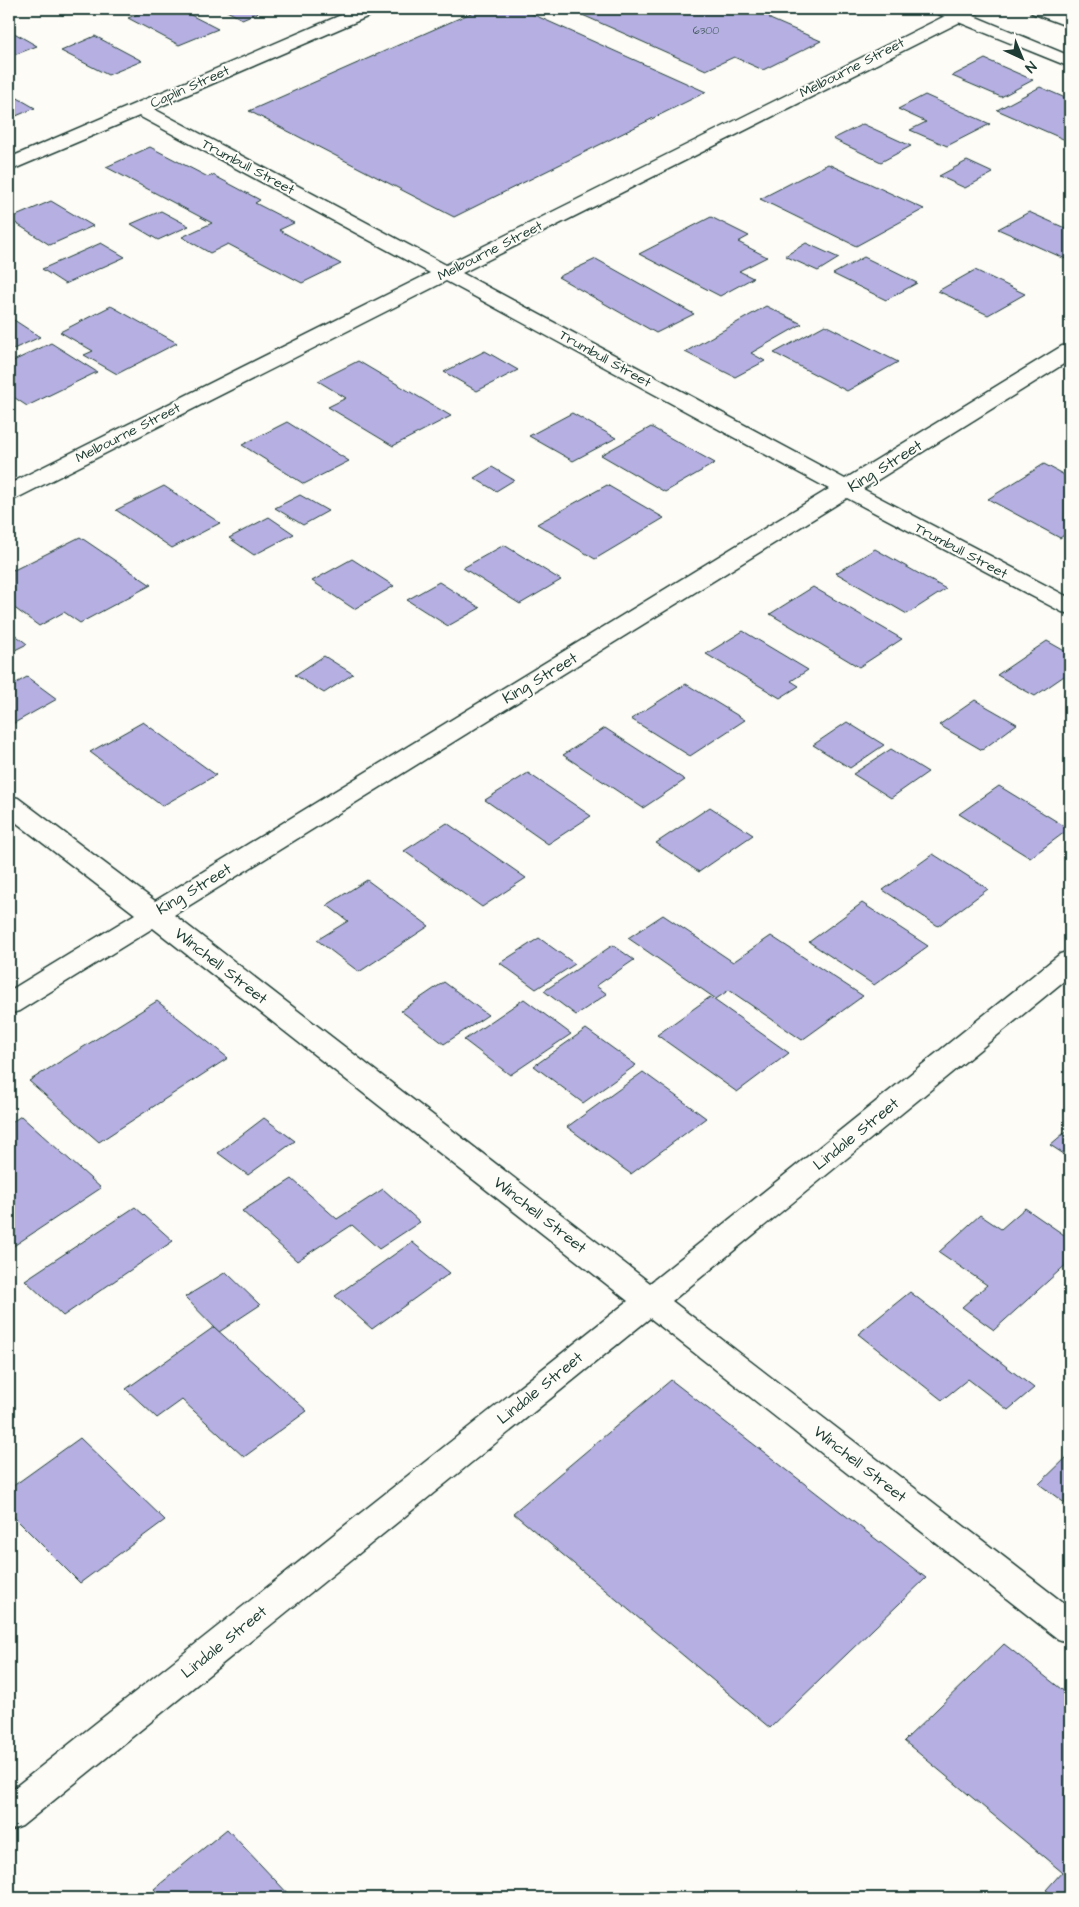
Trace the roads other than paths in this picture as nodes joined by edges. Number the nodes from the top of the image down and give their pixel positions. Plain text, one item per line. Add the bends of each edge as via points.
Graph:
1 (370, 9) edge
2 (1038, 9) edge
3 (957, 11) edge
4 (1070, 22) edge
5 (1070, 62) edge
6 (140, 109) junction
7 (9, 165) edge
8 (447, 272) junction
9 (1070, 351) edge
10 (846, 490) junction
11 (9, 493) edge
12 (1070, 608) edge
13 (9, 804) edge
14 (154, 914) junction
15 (1070, 960) edge
16 (9, 1004) edge
17 (650, 1301) junction
18 (1070, 1628) edge
19 (9, 1814) edge

1 - 6 street, Caplin Street
2 - 4 street
3 - 5 street
3 - 8 street, Melbourne Street
6 - 7 street, Caplin Street
6 - 8 street, Trumbull Street
8 - 10 street, Trumbull Street
8 - 11 street, Melbourne Street
9 - 10 street, King Street
10 - 12 street, Trumbull Street
10 - 14 street, King Street
13 - 14 street, Winchell Street
14 - 16 street, King Street
14 - 17 street, Winchell Street
15 - 17 street, Lindale Street
17 - 18 street, Winchell Street
17 - 19 street, Lindale Street

